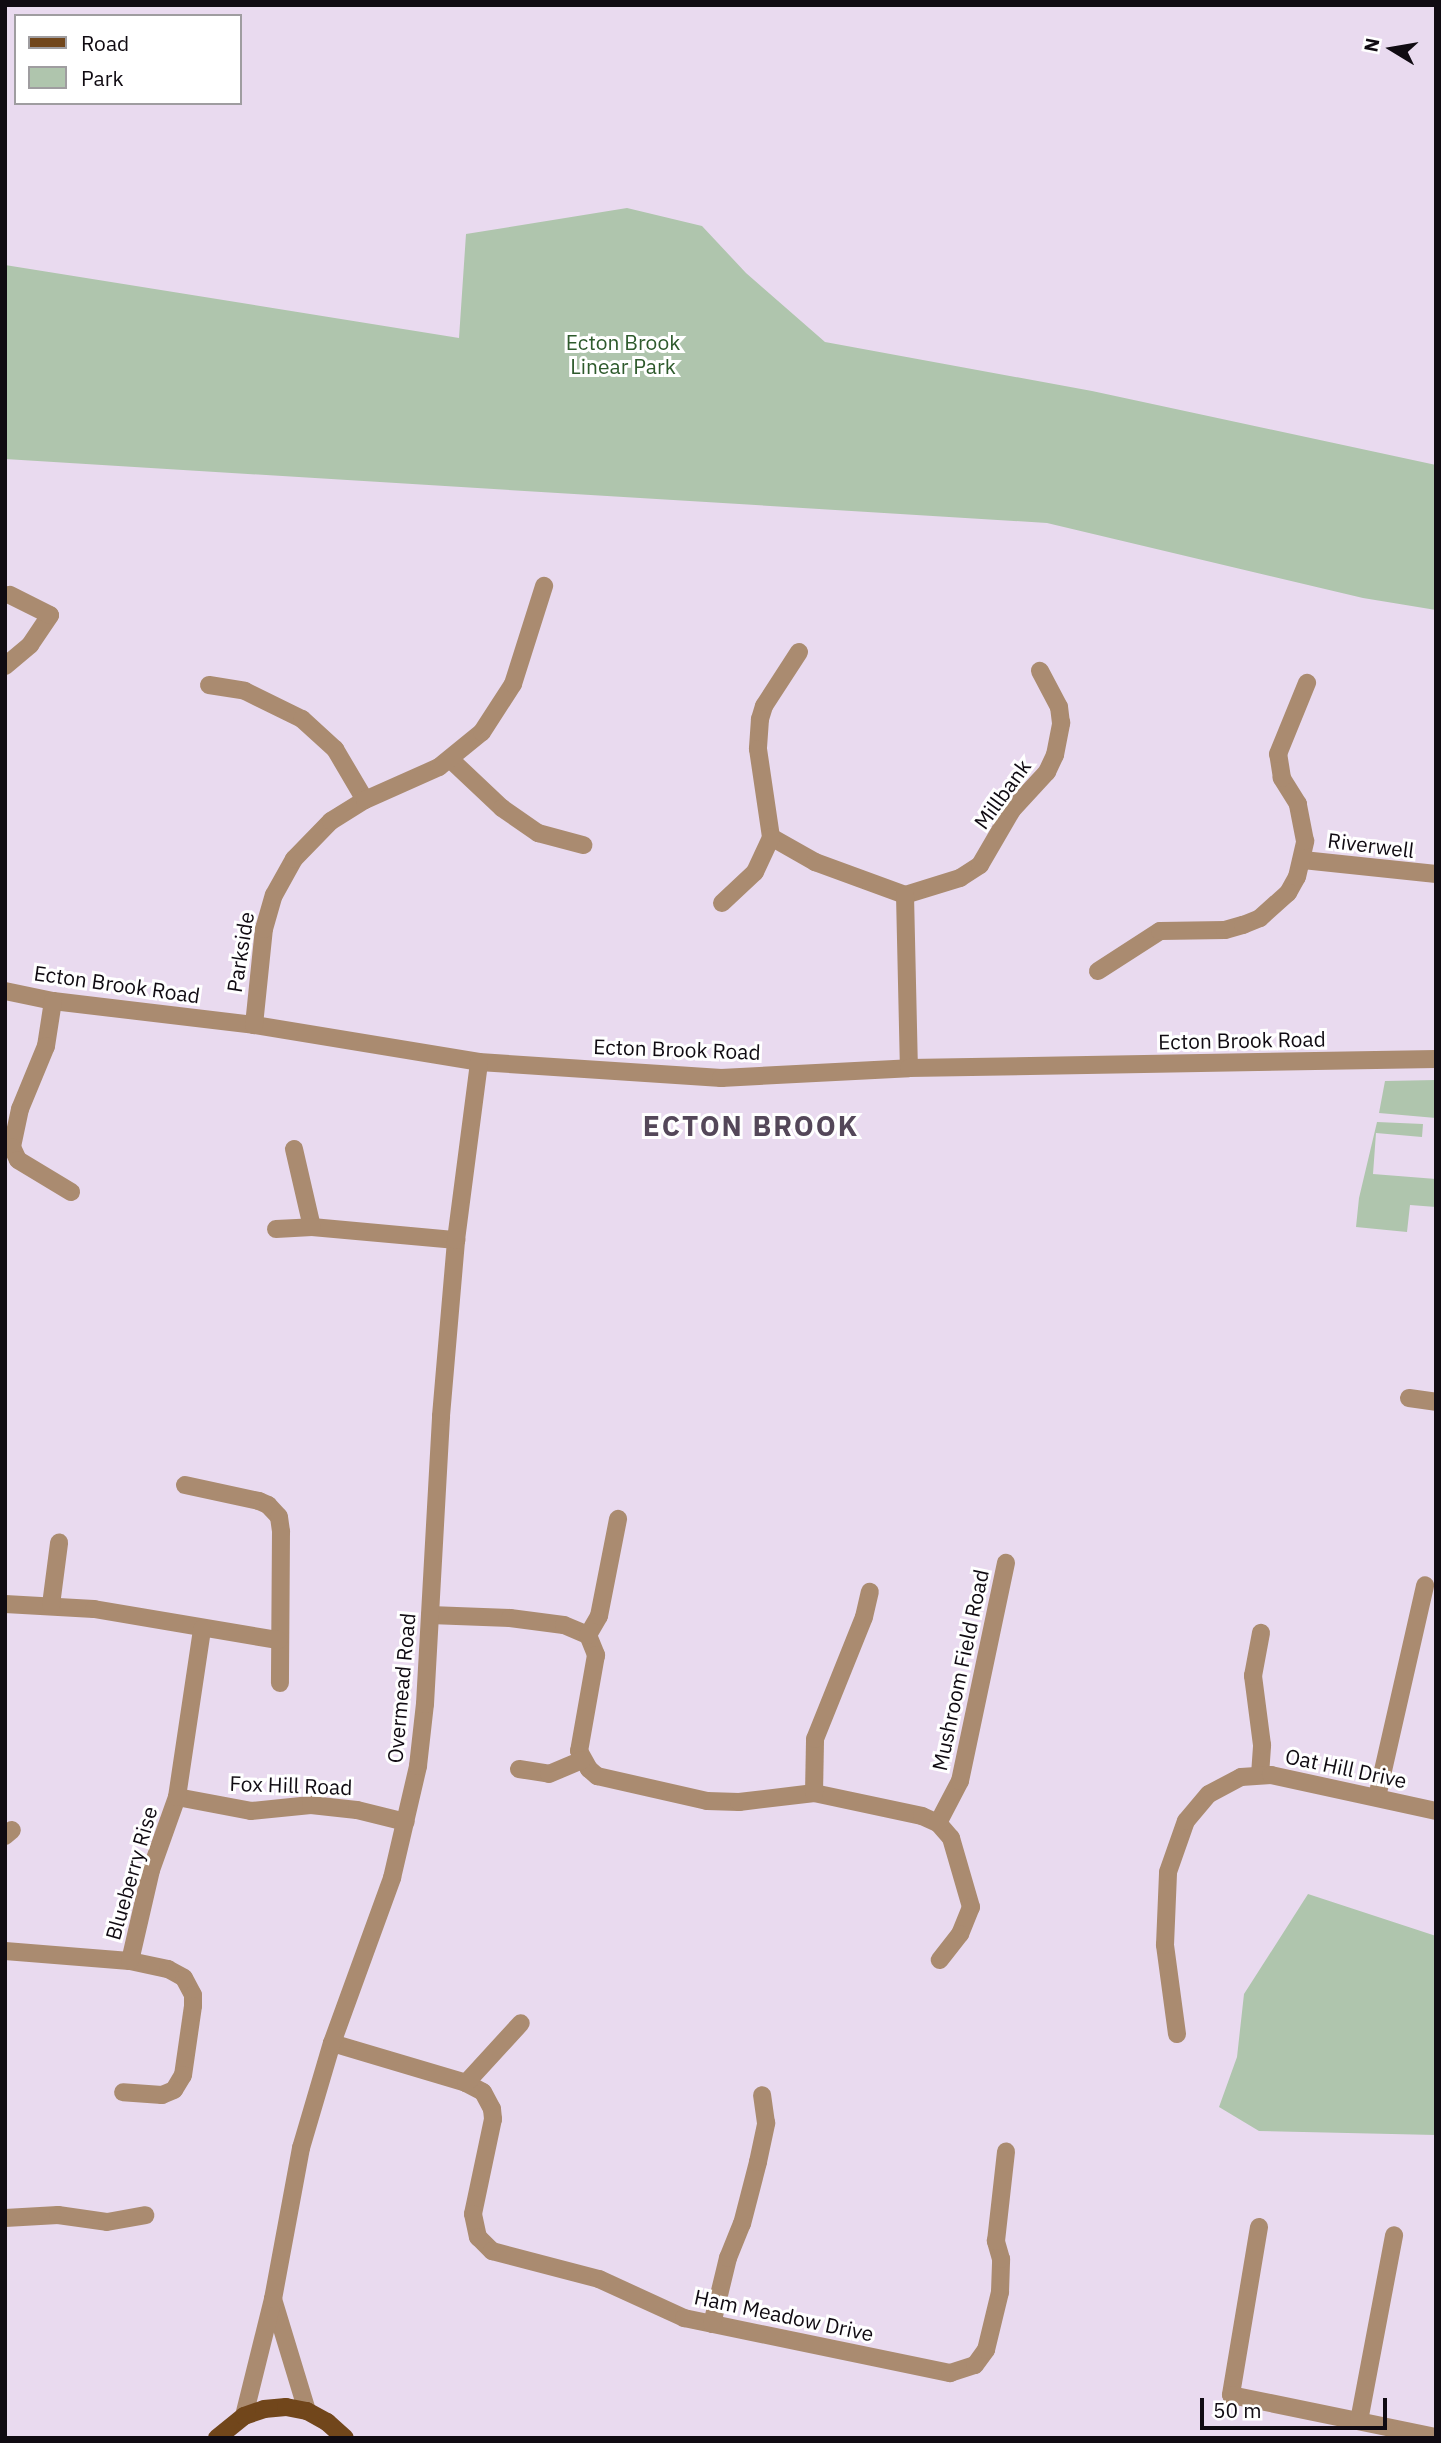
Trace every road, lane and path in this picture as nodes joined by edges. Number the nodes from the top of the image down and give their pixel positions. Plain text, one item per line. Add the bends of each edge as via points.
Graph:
1 (544, 586) dead end
2 (10, 595) dead end
3 (799, 652) dead end
4 (5, 666) edge
5 (1040, 671) dead end
6 (1307, 683) dead end
7 (209, 685) dead end
8 (451, 760) junction
9 (365, 800) junction
10 (771, 837) junction
11 (583, 845) dead end
12 (1303, 860) junction
13 (1435, 876) edge
14 (905, 895) junction
15 (722, 903) dead end
16 (1098, 971) dead end
17 (5, 991) edge
18 (53, 1000) junction
19 (254, 1025) junction
20 (1436, 1059) edge
21 (479, 1062) junction
22 (909, 1068) junction
23 (294, 1149) dead end
24 (9, 1154) edge
25 (71, 1192) dead end
26 (312, 1227) junction
27 (276, 1229) dead end
28 (456, 1240) junction
29 (1409, 1398) dead end
30 (1436, 1402) edge
31 (186, 1485) dead end
32 (618, 1519) dead end
33 (59, 1542) dead end
34 (1006, 1563) dead end
35 (1425, 1585) dead end
36 (870, 1592) dead end
37 (5, 1604) edge
38 (51, 1605) junction
39 (430, 1615) junction
40 (202, 1629) junction
41 (1261, 1633) dead end
42 (588, 1634) junction
43 (278, 1640) junction
44 (280, 1683) dead end
45 (582, 1760) junction
46 (519, 1769) dead end
47 (1260, 1775) junction
48 (814, 1793) junction
49 (177, 1797) junction
50 (1377, 1797) junction
51 (1436, 1811) edge
52 (406, 1822) junction
53 (938, 1823) junction
54 (5, 1951) edge
55 (940, 1960) dead end
56 (130, 1962) junction
57 (520, 2022) dead end
58 (1177, 2034) dead end
59 (332, 2043) junction
60 (466, 2083) junction
61 (123, 2092) dead end
62 (762, 2095) dead end
63 (1006, 2152) dead end
64 (145, 2215) dead end
65 (5, 2218) edge
66 (1259, 2227) dead end
67 (1394, 2235) dead end
68 (273, 2299) junction
69 (712, 2324) junction
70 (307, 2412) junction
71 (244, 2416) junction
72 (1359, 2421) junction
73 (1436, 2437) edge
74 (217, 2438) edge
75 (345, 2438) edge

1 - 8 street, Parkside via 513,684 482,732
2 - 4 street via 50,615 30,645
3 - 10 street via 760,719 758,749
5 - 14 street, Millbank via 1059,707 1061,723 1055,755 1046,772 1012,810 980,865 960,878
6 - 12 street, Riverwell via 1278,754 1282,778 1303,822
7 - 9 street via 245,691 302,719 335,750
8 - 9 street, Parkside
8 - 11 street via 502,808 538,832
9 - 19 street, Parkside via 311,839 277,888 264,929
10 - 14 street via 815,862
10 - 15 street via 755,872
12 - 13 street, Riverwell
12 - 16 street, Riverwell via 1288,893 1260,918 1225,930 1160,931
14 - 22 street
17 - 18 street, Ecton Brook Road
18 - 19 street, Ecton Brook Road
18 - 24 street via 46,1046 20,1109
19 - 21 street, Ecton Brook Road
20 - 22 street, Ecton Brook Road
21 - 22 street, Ecton Brook Road via 721,1078
21 - 28 street, Overmead Road
23 - 26 street
24 - 25 street
26 - 27 street
26 - 28 street
28 - 39 street, Overmead Road
29 - 30 street
31 - 43 street via 259,1501 279,1517
32 - 42 street via 599,1616
33 - 38 street
34 - 53 street, Mushroom Field Road via 960,1781
35 - 50 street
36 - 48 street via 815,1739
37 - 38 street
38 - 40 street
39 - 42 street via 510,1618 564,1625
39 - 52 street, Overmead Road via 418,1766
40 - 43 street
40 - 49 street
41 - 47 street via 1253,1676 1262,1745
42 - 45 street via 596,1656 578,1740
43 - 44 street
45 - 46 street via 549,1774
45 - 48 street via 608,1779 707,1801
47 - 50 street, Oat Hill Drive
47 - 58 street, Oat Hill Drive via 1224,1784 1196,1806 1168,1872 1164,1945
48 - 53 street
49 - 52 street, Fox Hill Road via 251,1811 311,1805 357,1810
49 - 56 street, Blueberry Rise via 151,1870
50 - 51 street, Oat Hill Drive
52 - 59 street, Overmead Road via 383,1903
53 - 55 street via 951,1838 971,1907 960,1934
54 - 56 street, Blueberry Rise
56 - 61 street via 177,1972 190,1985 193,2006 183,2075 174,2090 162,2095
57 - 60 street
59 - 60 street, Ham Meadow Drive
59 - 68 street, Overmead Road via 301,2148
60 - 69 street, Ham Meadow Drive via 483,2092 492,2109 474,2214 478,2237 486,2246 500,2254 599,2279 684,2318
62 - 69 street via 766,2123 758,2162
63 - 69 street, Ham Meadow Drive via 996,2241 1001,2259 1000,2291 986,2350 968,2370 950,2372
64 - 65 street via 107,2222 58,2215
66 - 72 street via 1231,2395
67 - 72 street
68 - 70 street, Overmead Road
68 - 71 street, Overmead Road
70 - 71 main road via 286,2407
70 - 75 main road
71 - 74 main road
72 - 73 street

